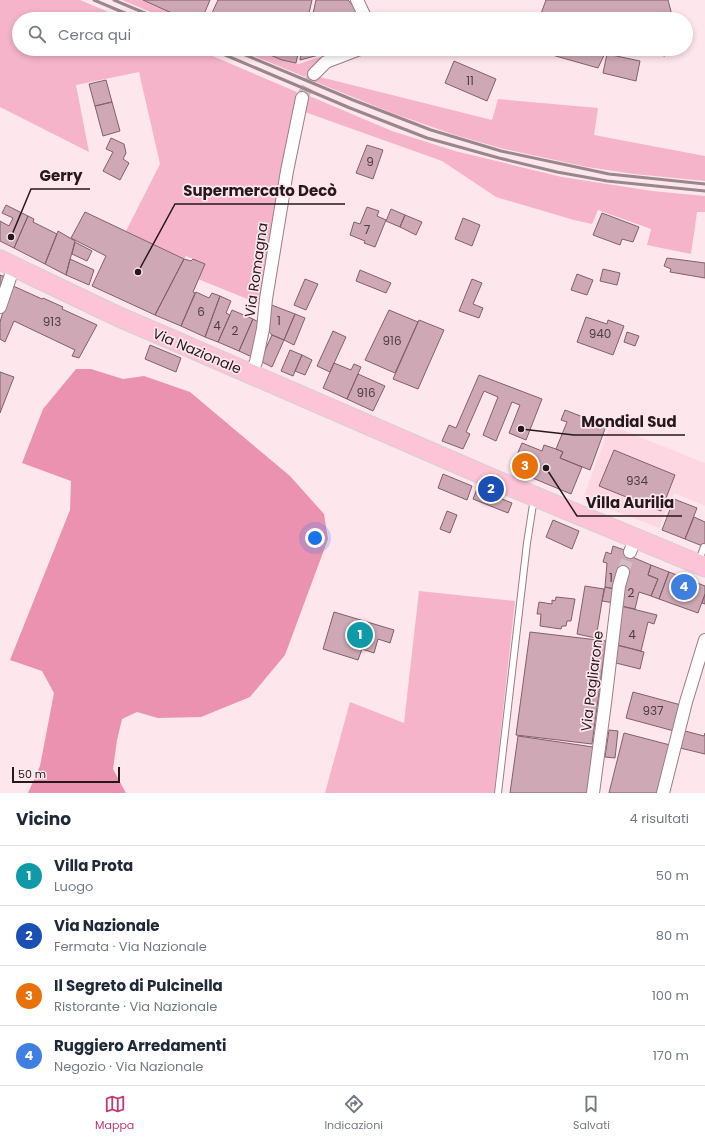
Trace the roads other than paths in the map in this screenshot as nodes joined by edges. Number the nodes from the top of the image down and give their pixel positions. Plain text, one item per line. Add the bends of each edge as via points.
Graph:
1 (357, 0) edge
2 (363, 12) edge
3 (342, 56) edge
4 (314, 74) tunnel mouth
5 (302, 98) tunnel mouth
6 (7, 263) edge
7 (0, 307) edge
8 (250, 374) junction
9 (534, 497) junction
10 (704, 547) edge
11 (701, 566) edge
12 (623, 572) tunnel mouth
13 (705, 640) edge
14 (498, 793) edge
15 (592, 793) edge
16 (662, 793) edge

1 - 2 street
3 - 4 street via 326,62
5 - 8 street, Via Romagna via 287,170 263,330 256,362
6 - 7 street
6 - 8 main road, Via Nazionale via 119,317
8 - 9 main road, Via Nazionale
9 - 11 main road, Via Nazionale via 633,545
9 - 14 lane
10 - 11 lane
12 - 15 street, Via Pagliarone via 619,586
13 - 16 street

